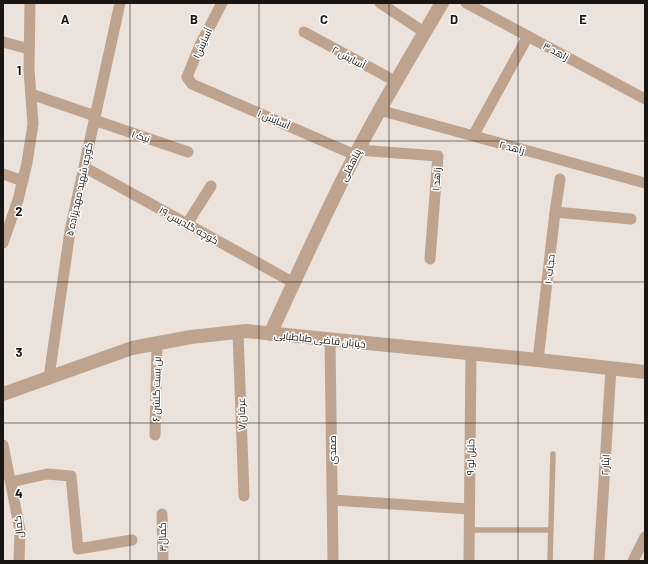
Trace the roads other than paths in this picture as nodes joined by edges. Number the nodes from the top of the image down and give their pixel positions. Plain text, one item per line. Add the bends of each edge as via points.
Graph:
1 (30, 3) edge
2 (120, 3) edge
3 (222, 3) edge
4 (380, 3) edge
5 (442, 3) edge
6 (466, 3) edge
7 (304, 32) dead end
8 (424, 32) junction
9 (528, 36) junction
10 (3, 42) edge
11 (30, 49) junction
12 (395, 81) junction
13 (192, 84) joint
14 (31, 94) junction
15 (644, 96) edge
16 (380, 110) junction
17 (95, 118) junction
18 (473, 136) junction
19 (188, 152) dead end
20 (357, 152) junction
21 (84, 167) junction
22 (3, 174) edge
23 (560, 179) dead end
24 (23, 181) junction
25 (645, 183) edge
26 (211, 186) dead end
27 (556, 212) junction
28 (632, 220) dead end
29 (187, 224) junction
30 (3, 243) edge
31 (430, 259) dead end
32 (294, 283) junction
33 (238, 332) junction
34 (270, 334) junction
35 (330, 340) junction
36 (156, 344) junction
37 (472, 353) junction
38 (538, 360) junction
39 (611, 368) junction
40 (645, 372) edge
41 (49, 377) junction
42 (3, 394) edge
43 (154, 435) dead end
44 (3, 445) edge
45 (553, 454) dead end
46 (10, 482) junction
47 (244, 496) dead end
48 (332, 500) junction
49 (469, 509) junction
50 (162, 514) dead end
51 (469, 530) junction
52 (551, 530) junction
53 (645, 537) edge
54 (132, 540) dead end
55 (18, 561) edge
56 (163, 561) edge
57 (333, 561) edge
58 (469, 561) edge
59 (550, 561) edge
60 (599, 561) edge
61 (633, 561) edge

1 - 11 street
2 - 17 street, کوچه شهید مهدیزاده ۵
3 - 13 street, آسایش۱ via 187,77
4 - 8 street
5 - 8 street, پناهقلی
6 - 9 street, زاهد ۳
7 - 12 street, آسایش ۲
8 - 12 street, پناهقلی
9 - 15 street, زاهد ۳
9 - 18 street
10 - 11 street
11 - 14 street
12 - 16 street, پناهقلی
13 - 20 street, آسایش ۱
14 - 17 street, نیک ۱
14 - 24 street via 33,124
16 - 18 street, زاهد ۲
16 - 20 street, پناهقلی
17 - 19 street, نیک ۱
17 - 21 street, کوچه شهید مهدیزاده ۵
18 - 25 street, زاهد ۲
20 - 31 street, زاهد ۱ via 438,156
20 - 32 street, پناهقلی
21 - 29 street, کوچه گلدیس ۱۹
21 - 41 street, کوچه شهید مهدیزاده ۵ via 70,231
22 - 24 street
23 - 27 street, حجاب ۱۰
24 - 30 street
26 - 29 street
27 - 28 street
27 - 38 street, حجاب ۱۰
29 - 32 street, کوچه گلدیس ۱۹
32 - 34 street, پناهقلی
33 - 34 street, خیابان قاضی طباطبایی
33 - 36 street, خیابان قاضی طباطبایی
33 - 47 street, عرفان ۷
34 - 35 street, خیابان قاضی طباطبایی
35 - 37 street, خیابان قاضی طباطبایی
35 - 48 street, صمدی
36 - 41 street, خیابان قاضی طباطبایی via 132,348
36 - 43 street, بن بست گلشن ۶
37 - 38 street, خیابان قاضی طباطبایی
37 - 49 street, خلیل لو ۹
38 - 39 street, خیابان قاضی طباطبایی
39 - 40 street, خیابان قاضی طباطبایی
39 - 60 street, ایثار ۲
41 - 42 street, خیابان قاضی طباطبایی
44 - 46 street, کمال
45 - 52 lane
46 - 54 street via 47,474 71,476 78,549
46 - 55 street, کمال via 20,530
48 - 49 street
48 - 57 street, صمدی
49 - 51 street, خلیل لو ۹
50 - 56 street, کمال۳
51 - 52 lane
51 - 58 street, خلیل لو ۹
52 - 59 lane
53 - 61 street

